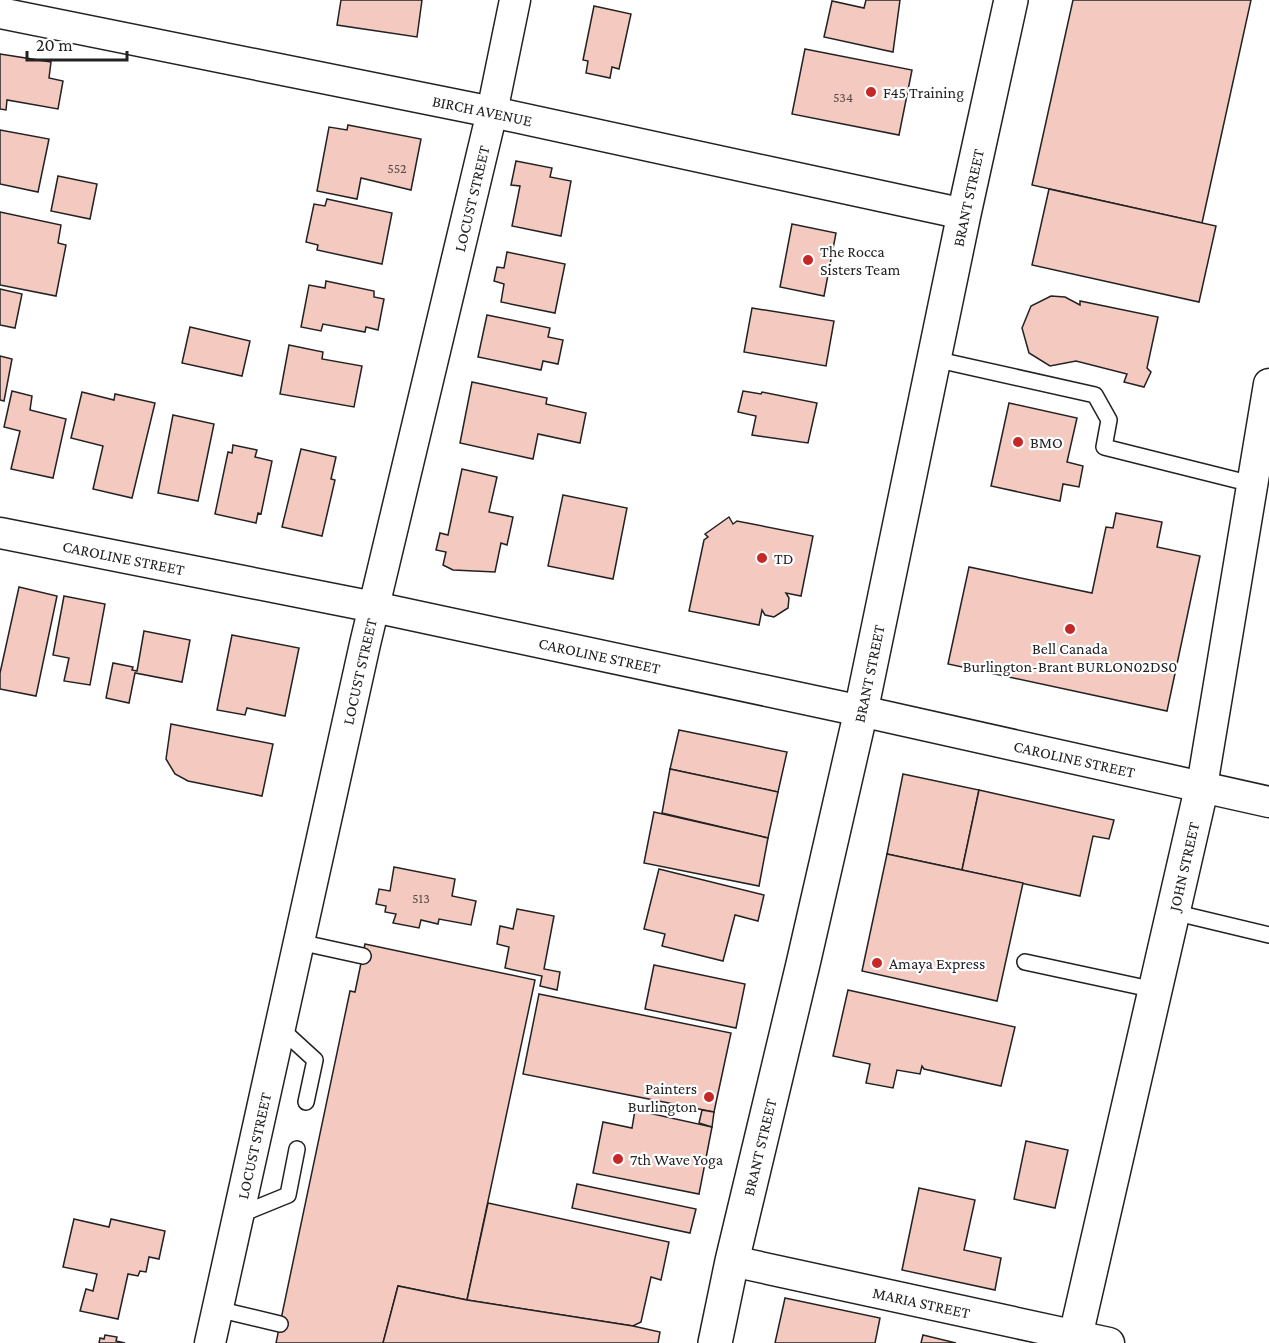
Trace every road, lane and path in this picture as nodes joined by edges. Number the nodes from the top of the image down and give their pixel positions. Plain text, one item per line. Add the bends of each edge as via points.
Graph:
1 (515, 0) edge
2 (1011, 0) edge
3 (0, 13) edge
4 (492, 112) junction
5 (964, 214) junction
6 (934, 359) junction
7 (1269, 384) edge
8 (1252, 484) junction
9 (0, 533) edge
10 (374, 607) junction
11 (861, 711) junction
12 (1202, 786) junction
13 (1269, 801) edge
14 (1173, 912) junction
15 (1269, 935) edge
16 (299, 942) junction
17 (363, 956) dead end
18 (1025, 962) dead end
19 (1155, 990) junction
20 (280, 1028) junction
21 (306, 1102) dead end
22 (297, 1149) dead end
23 (238, 1215) junction
24 (732, 1261) junction
25 (218, 1309) junction
26 (280, 1324) dead end
27 (1075, 1339) edge
28 (210, 1343) edge
29 (715, 1343) edge
30 (1109, 1343) edge

1 - 4 street, LOCUST STREET
2 - 5 main road, BRANT STREET
3 - 4 street, BIRCH AVENUE
4 - 5 street, BIRCH AVENUE
4 - 10 street, LOCUST STREET
5 - 6 main road, BRANT STREET
6 - 8 lane via 1095,394 1109,420 1104,447
6 - 11 main road, BRANT STREET
7 - 8 street, JOHN STREET
8 - 12 street, JOHN STREET
9 - 10 street, CAROLINE STREET
10 - 11 street, CAROLINE STREET
10 - 16 street, LOCUST STREET
11 - 12 street, CAROLINE STREET
11 - 24 main road, BRANT STREET
12 - 13 street, CAROLINE STREET
12 - 14 main road, JOHN STREET
14 - 15 lane
14 - 19 main road, JOHN STREET
16 - 17 lane
16 - 20 street, LOCUST STREET
18 - 19 lane
19 - 27 main road, JOHN STREET
20 - 21 lane via 315,1060
20 - 23 street, LOCUST STREET
22 - 23 lane via 288,1195
23 - 25 street, LOCUST STREET
24 - 27 street, MARIA STREET
24 - 29 main road, BRANT STREET
25 - 26 lane
25 - 28 street, LOCUST STREET
27 - 30 street, MARIA STREET

